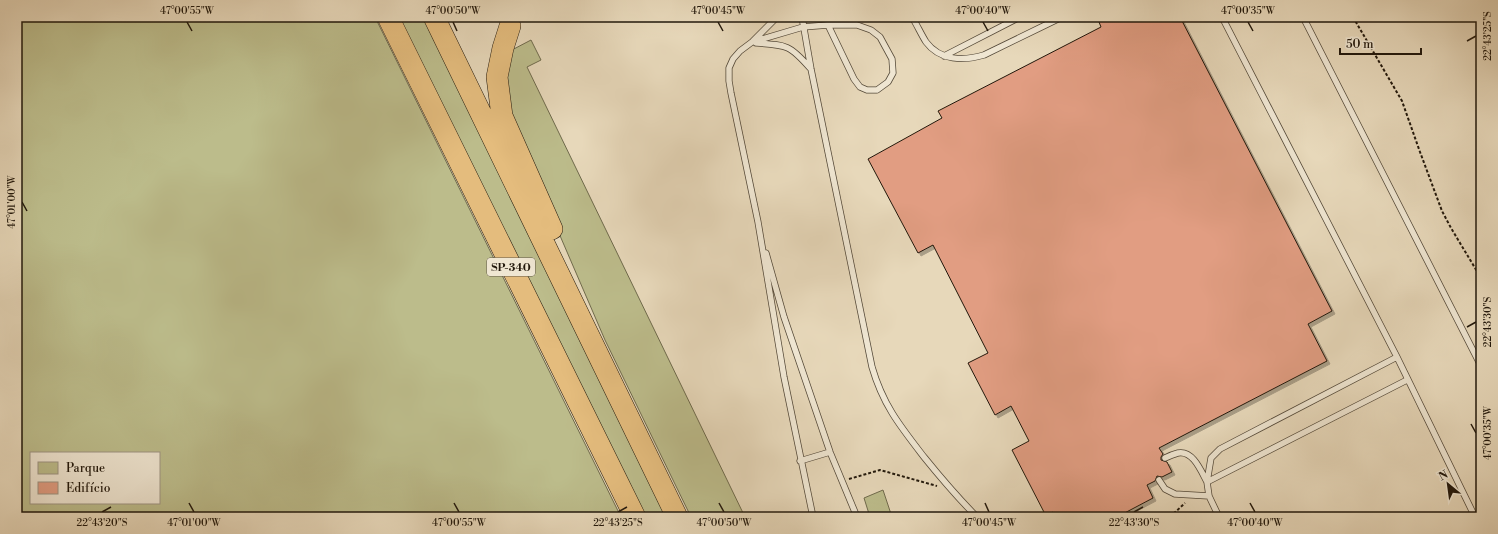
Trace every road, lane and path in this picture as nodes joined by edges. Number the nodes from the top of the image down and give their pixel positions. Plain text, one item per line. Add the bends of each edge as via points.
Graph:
1 (388, 17) edge
2 (434, 17) edge
3 (777, 17) edge
4 (802, 17) edge
5 (912, 17) edge
6 (1020, 17) edge
7 (1062, 17) edge
8 (1222, 17) edge
9 (1303, 17) edge
10 (1353, 17) edge
11 (510, 23) dead end
12 (828, 25) junction
13 (803, 26) junction
14 (752, 42) junction
15 (944, 56) junction
16 (811, 69) junction
17 (758, 222) junction
18 (1481, 278) edge
19 (1397, 357) junction
20 (1481, 366) edge
21 (1407, 380) junction
22 (830, 452) junction
23 (1165, 458) dead end
24 (800, 461) junction
25 (1159, 480) dead end
26 (842, 481) junction
27 (1207, 482) junction
28 (952, 491) junction
29 (1193, 496) junction
30 (1209, 496) junction
31 (635, 517) edge
32 (678, 517) edge
33 (813, 517) edge
34 (857, 517) edge
35 (977, 517) edge
36 (1170, 517) edge
37 (1219, 517) edge
38 (1475, 517) edge

1 - 31 highway, SP-340
2 - 32 highway, SP-340
3 - 14 lane
4 - 13 lane
5 - 15 lane via 927,43
6 - 15 lane
7 - 15 lane via 984,55 970,59
8 - 19 lane
9 - 20 lane
10 - 18 path via 1402,101 1442,211
11 - 32 highway via 497,77 502,116 596,327 662,466
12 - 12 lane via 860,87 877,90 888,82 893,73 892,60 880,37 871,30 857,25
12 - 13 lane
13 - 14 lane
13 - 16 lane
14 - 16 lane via 776,44 792,49
14 - 17 lane via 733,59 729,68 729,81
16 - 28 lane via 877,386 893,416
17 - 22 lane via 784,317
17 - 24 lane
19 - 21 lane
19 - 27 lane via 1220,449 1211,458
21 - 27 lane
21 - 38 lane
22 - 24 lane
22 - 26 lane
23 - 27 lane via 1179,452 1190,456 1199,466
24 - 33 lane
25 - 29 lane via 1165,489 1175,494
26 - 28 path via 880,470
26 - 34 lane
27 - 30 lane
28 - 35 lane
29 - 30 lane
29 - 36 path
30 - 37 lane

